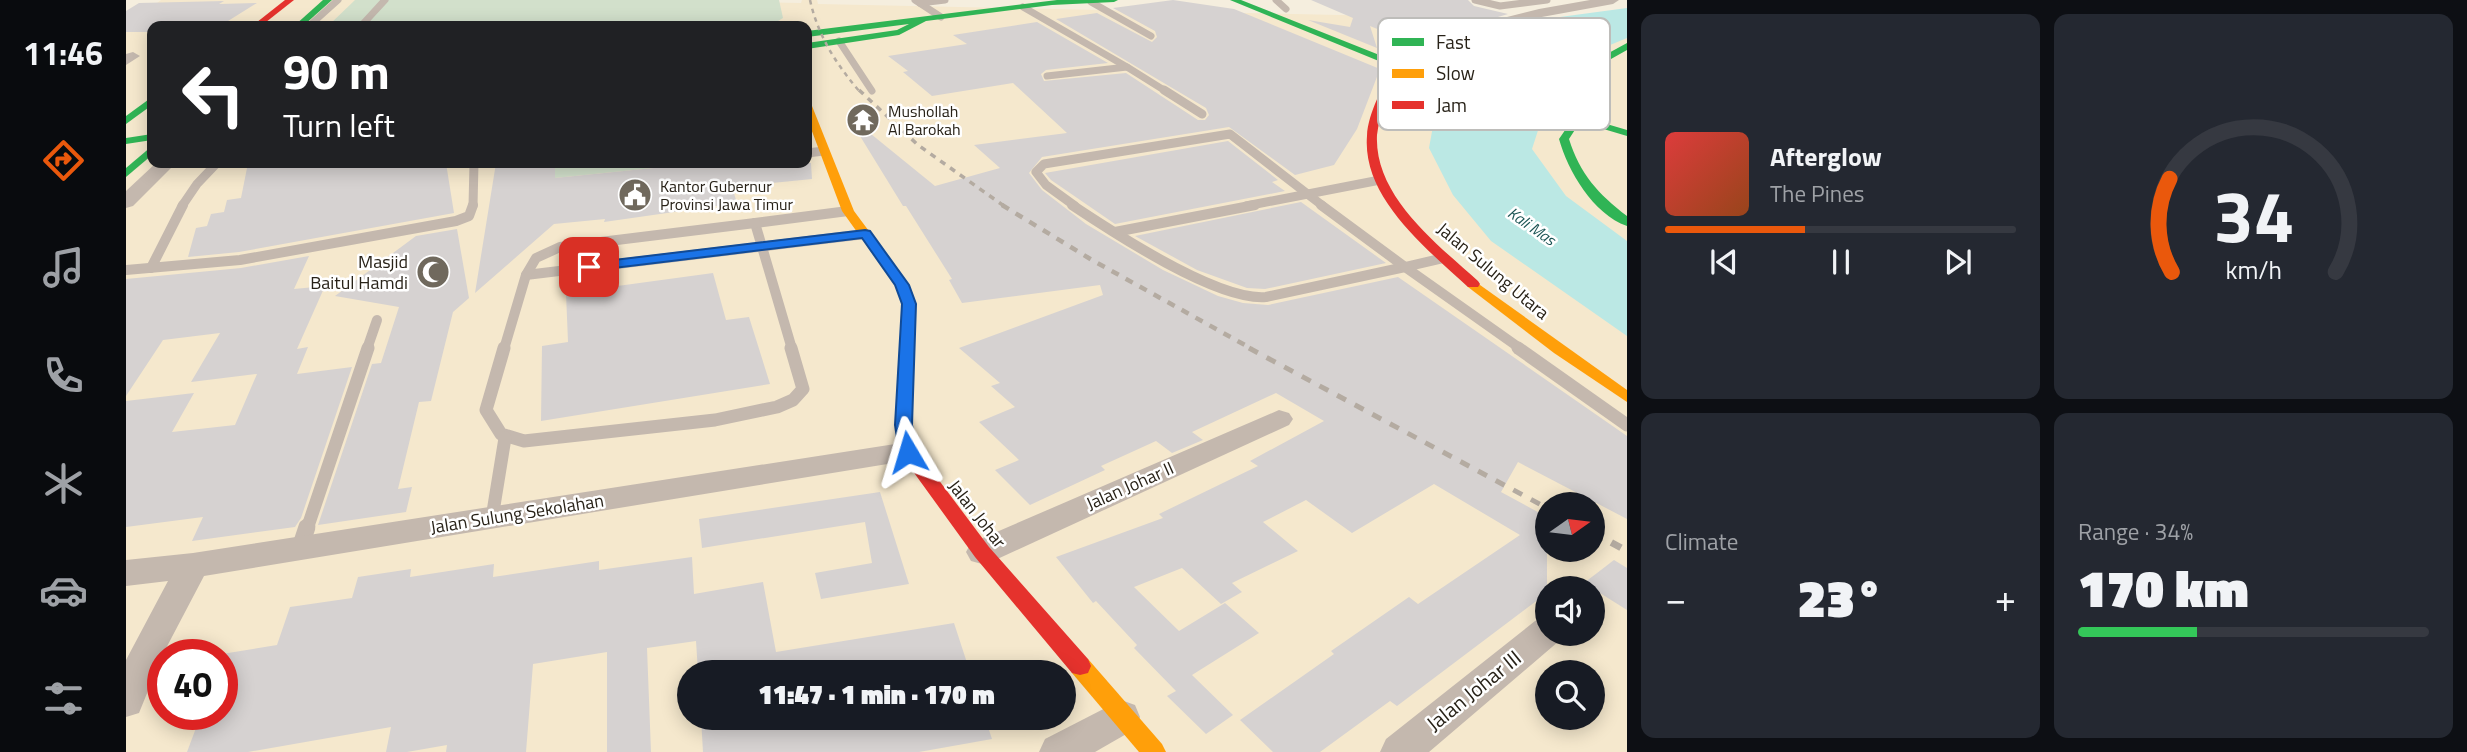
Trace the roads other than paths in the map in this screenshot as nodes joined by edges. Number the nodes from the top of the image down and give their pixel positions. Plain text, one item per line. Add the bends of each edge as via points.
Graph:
1 (290, 0) edge
2 (328, 0) edge
3 (338, 0) edge
4 (385, 0) edge
5 (945, 0) edge
6 (1114, 0) edge
7 (1234, 0) edge
8 (1265, 0) edge
9 (1475, 0) edge
10 (1547, 0) edge
11 (1613, 0) edge
12 (1083, 1) edge
13 (1056, 2) edge
14 (1281, 4) edge
15 (1023, 7) junction
16 (925, 10) edge
17 (1517, 18) edge
18 (263, 21) edge
19 (304, 21) edge
20 (315, 21) edge
21 (366, 21) edge
22 (812, 27) edge
23 (812, 33) edge
24 (1152, 36) dead end
25 (839, 41) junction
26 (812, 45) edge
27 (1378, 46) edge
28 (1627, 46) edge
29 (1610, 56) edge
30 (1378, 58) edge
31 (1610, 58) edge
32 (1627, 64) edge
33 (1127, 68) junction
34 (1047, 76) dead end
35 (872, 91) dead end
36 (126, 99) edge
37 (147, 99) edge
38 (147, 103) edge
39 (1610, 113) edge
40 (1620, 113) dead end
41 (1202, 114) dead end
42 (1378, 117) edge
43 (812, 119) edge
44 (126, 121) edge
45 (1610, 126) edge
46 (1569, 130) edge
47 (1627, 133) edge
48 (147, 138) edge
49 (126, 141) edge
50 (824, 151) junction
51 (812, 152) edge
52 (147, 154) edge
53 (162, 168) edge
54 (211, 168) edge
55 (474, 168) edge
56 (126, 174) edge
57 (1380, 180) junction
58 (1304, 195) junction
59 (126, 202) edge
60 (848, 211) junction
61 (1619, 212) edge
62 (755, 221) junction
63 (1627, 222) edge
64 (1115, 232) junction
65 (666, 233) junction
66 (865, 234) junction
67 (609, 241) junction
68 (763, 246) junction
69 (670, 257) junction
70 (1444, 258) junction
71 (611, 265) junction
72 (1405, 267) junction
73 (151, 268) junction
74 (126, 270) edge
75 (526, 275) junction
76 (377, 320) dead end
77 (1627, 397) edge
78 (1279, 419) dead end
79 (1627, 425) edge
80 (505, 438) junction
81 (908, 452) junction
82 (492, 518) junction
83 (300, 548) junction
84 (982, 552) junction
85 (193, 565) junction
86 (126, 573) edge
87 (1535, 641) edge
88 (126, 701) edge
89 (1121, 717) junction
90 (1059, 752) edge
91 (1154, 752) edge
92 (1400, 752) edge

1 - 18 street
2 - 19 street
3 - 20 lane
4 - 21 lane
5 - 16 lane
6 - 12 street
7 - 30 street
8 - 14 street
9 - 10 lane via 1500,6
11 - 17 street
12 - 13 street
12 - 24 lane
13 - 15 street
14 - 27 street
15 - 16 street
15 - 33 lane
16 - 22 street
16 - 23 street
16 - 25 street via 899,32
25 - 26 street
25 - 35 lane
28 - 29 street
31 - 32 street
33 - 34 lane
33 - 41 lane
36 - 37 street
38 - 44 street
39 - 40 street
42 - 57 street, Jalan Sulung Utara via 1371,140
43 - 50 street
45 - 47 street
46 - 61 street via 1564,139 1570,165 1599,201
48 - 49 street
50 - 51 lane
50 - 60 street
52 - 56 street
53 - 59 street
54 - 73 lane via 167,232
55 - 73 lane via 473,211 456,221 276,254
57 - 58 lane
57 - 70 street, Jalan Sulung Utara via 1399,212
58 - 64 lane
58 - 64 lane via 1230,134 1039,167 1036,172 1044,183
58 - 72 lane
60 - 62 lane
60 - 66 street
61 - 63 street
62 - 65 lane
62 - 68 lane
64 - 72 lane via 1171,264 1249,298
65 - 67 lane
65 - 69 lane
66 - 68 lane
66 - 81 street via 902,285 909,304 904,425
67 - 71 lane
67 - 75 lane via 548,252 536,258
68 - 69 lane
68 - 80 lane via 803,389 799,396 777,407 715,420 544,440
69 - 71 lane
70 - 72 lane
70 - 77 street, Jalan Sulung Utara via 1551,344
71 - 75 lane
72 - 79 lane
73 - 74 lane
75 - 80 lane via 486,410 491,425
76 - 83 lane
78 - 84 street, Jalan Johar II
80 - 82 lane
81 - 82 street, Jalan Sulung Sekolahan
81 - 84 street, Jalan Johar
82 - 83 street, Jalan Sulung Sekolahan
83 - 85 street, Jalan Sulung Sekolahan
84 - 89 street, Jalan Johar
85 - 86 street, Jalan Sulung Sekolahan
85 - 88 street
87 - 92 street, Jalan Johar III
89 - 90 street
89 - 91 street, Jalan Johar

